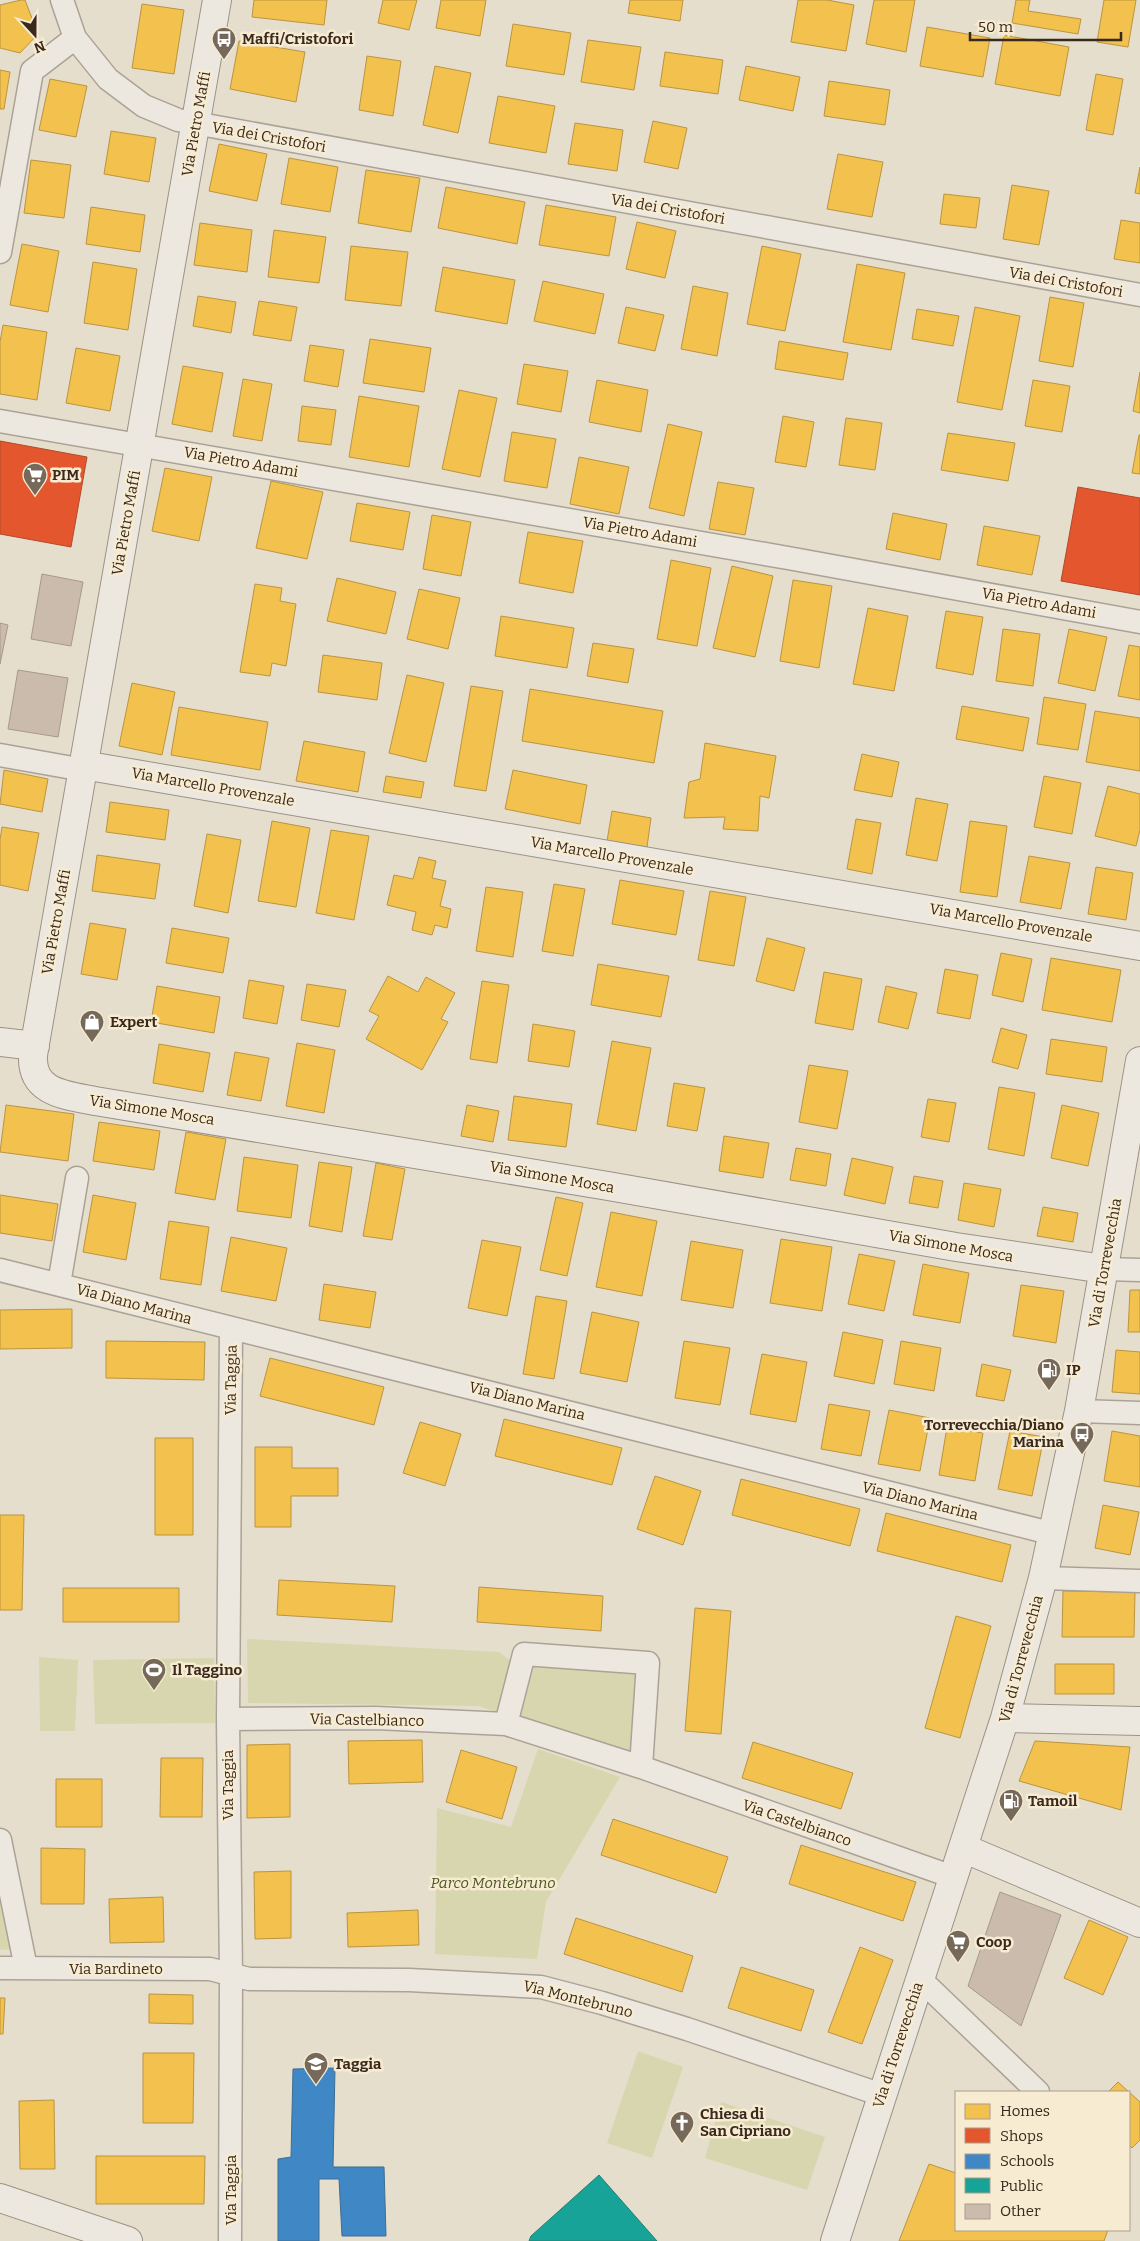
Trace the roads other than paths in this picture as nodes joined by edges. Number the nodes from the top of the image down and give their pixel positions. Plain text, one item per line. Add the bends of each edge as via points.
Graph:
1 (62, 0) edge
2 (217, 0) edge
3 (75, 38) junction
4 (196, 124) junction
5 (0, 252) edge
6 (1140, 295) edge
7 (0, 422) edge
8 (139, 445) junction
9 (1140, 622) edge
10 (0, 755) edge
11 (75, 766) junction
12 (1140, 946) edge
13 (0, 1042) edge
14 (35, 1046) junction
15 (1140, 1061) edge
16 (1135, 1121) edge
17 (77, 1178) dead end
18 (1104, 1269) junction
19 (0, 1270) edge
20 (1140, 1270) edge
21 (59, 1284) junction
22 (231, 1330) junction
23 (1079, 1411) junction
24 (1140, 1413) edge
25 (1054, 1534) junction
26 (1043, 1578) junction
27 (1140, 1581) edge
28 (1005, 1718) junction
29 (228, 1719) junction
30 (1140, 1721) edge
31 (506, 1724) junction
32 (641, 1767) junction
33 (0, 1840) edge
34 (962, 1848) junction
35 (953, 1877) junction
36 (1140, 1923) edge
37 (0, 1968) edge
38 (26, 1968) junction
39 (231, 1975) junction
40 (920, 1979) junction
41 (1037, 2091) edge
42 (882, 2095) junction
43 (0, 2198) edge
44 (128, 2241) edge
45 (230, 2241) edge
46 (835, 2241) edge

1 - 3 street, Via dei Cristofori
2 - 4 street, Via Pietro Maffi
3 - 4 street, Via dei Cristofori via 118,89 156,112
3 - 5 street via 32,71
4 - 6 street, Via dei Cristofori
4 - 8 street, Via Pietro Maffi
7 - 8 street, Via Pietro Adami
8 - 9 street, Via Pietro Adami
8 - 11 street, Via Pietro Maffi
10 - 11 street
11 - 12 street, Via Marcello Provenzale
11 - 14 street, Via Pietro Maffi
13 - 14 street
14 - 18 street, Via Simone Mosca via 33,1069 38,1080 49,1088 75,1097 956,1247
15 - 16 street, Via di Torrevecchia
16 - 18 street, Via di Torrevecchia
17 - 21 street
18 - 20 street
18 - 23 street, Via di Torrevecchia
19 - 21 street, Via Diano Marina
21 - 22 street, Via Diano Marina
22 - 25 street, Via Diano Marina via 411,1372
22 - 29 street, Via Taggia
23 - 24 street
23 - 25 street, Via di Torrevecchia
25 - 26 street, Via di Torrevecchia
26 - 27 street
26 - 28 street, Via di Torrevecchia
28 - 30 street
28 - 34 street, Via di Torrevecchia
29 - 31 street, Via Castelbianco via 376,1718
29 - 39 street, Via Taggia
31 - 32 street, Via Castelbianco
31 - 32 street via 524,1654 648,1662
32 - 35 street, Via Castelbianco
33 - 38 street
34 - 35 street, Via di Torrevecchia
34 - 36 street
35 - 40 street, Via di Torrevecchia
37 - 38 street, Via Bardineto
38 - 39 street, Via Bardineto via 210,1969
39 - 42 street, Via Montebruno via 249,1979 409,1980 541,1987 687,2029
39 - 45 street, Via Taggia
40 - 41 street
40 - 42 street, Via di Torrevecchia
42 - 46 street, Via di Torrevecchia
43 - 44 street

